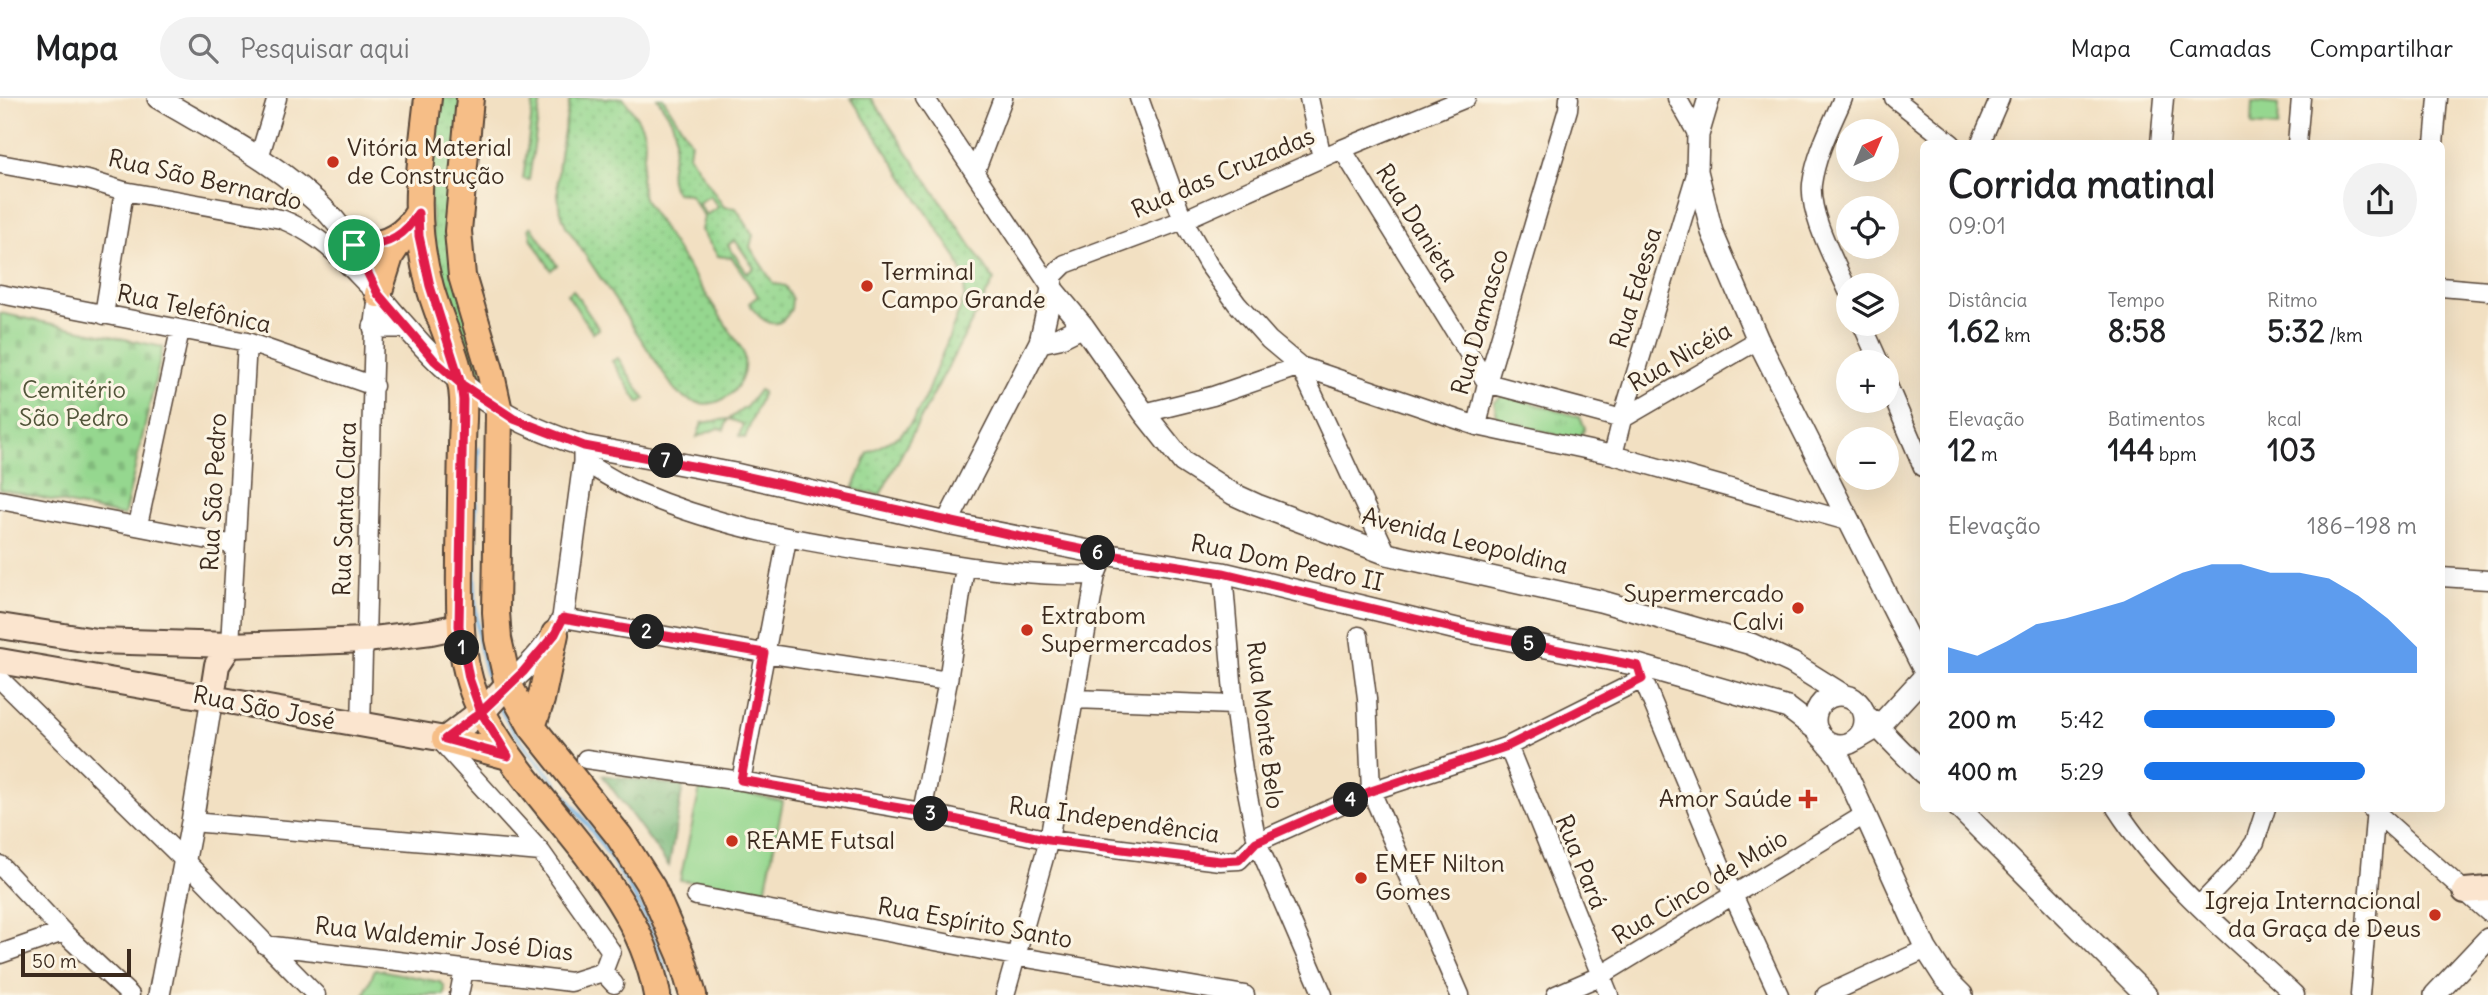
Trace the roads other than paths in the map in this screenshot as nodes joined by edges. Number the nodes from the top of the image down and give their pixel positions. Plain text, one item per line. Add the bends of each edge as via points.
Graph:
1 (158, 98) edge
2 (277, 98) edge
3 (428, 98) edge
4 (470, 98) edge
5 (925, 98) edge
6 (1003, 98) edge
7 (1139, 98) edge
8 (1309, 98) edge
9 (1466, 98) edge
10 (1569, 98) edge
11 (1677, 98) edge
12 (1709, 98) edge
13 (1843, 98) edge
14 (1894, 98) edge
15 (2000, 98) edge
16 (2164, 98) edge
17 (2301, 98) edge
18 (2438, 98) edge
19 (1698, 135) junction
20 (1947, 140) edge
21 (1982, 140) edge
22 (2160, 140) edge
23 (2297, 140) edge
24 (2434, 140) edge
25 (1342, 149) junction
26 (259, 158) junction
27 (1322, 158) junction
28 (0, 164) edge
29 (1697, 171) junction
30 (975, 172) junction
31 (124, 191) junction
32 (1183, 220) junction
33 (412, 222) junction
34 (354, 245) junction
35 (1841, 273) edge
36 (2445, 287) edge
37 (1052, 289) junction
38 (2488, 291) edge
39 (0, 294) edge
40 (378, 294) junction
41 (104, 315) junction
42 (1083, 326) junction
43 (374, 327) junction
44 (406, 327) junction
45 (180, 330) junction
46 (1758, 340) junction
47 (247, 342) junction
48 (1040, 342) junction
49 (1300, 366) junction
50 (1486, 383) junction
51 (461, 384) junction
52 (374, 386) junction
53 (499, 411) junction
54 (1899, 411) edge
55 (1144, 413) junction
56 (1622, 419) junction
57 (1477, 426) junction
58 (462, 443) junction
59 (584, 454) junction
60 (1613, 455) junction
61 (1920, 460) edge
62 (0, 500) edge
63 (1851, 522) junction
64 (947, 523) junction
65 (138, 525) junction
66 (787, 539) junction
67 (235, 545) junction
68 (1104, 554) junction
69 (1387, 554) junction
70 (965, 567) junction
71 (1223, 573) junction
72 (1096, 575) junction
73 (2445, 577) edge
74 (2488, 580) edge
75 (0, 626) edge
76 (459, 626) junction
77 (559, 626) junction
78 (1359, 636) dead end
79 (366, 640) junction
80 (230, 645) junction
81 (764, 653) junction
82 (0, 661) edge
83 (1920, 662) edge
84 (1640, 672) junction
85 (0, 679) edge
86 (1920, 680) edge
87 (948, 681) junction
88 (1843, 695) junction
89 (212, 697) junction
90 (495, 698) junction
91 (1075, 699) junction
92 (1234, 705) junction
93 (1870, 720) junction
94 (361, 726) junction
95 (532, 727) junction
96 (1821, 735) junction
97 (442, 739) junction
98 (1508, 746) junction
99 (508, 756) junction
100 (586, 760) dead end
101 (1920, 770) edge
102 (741, 780) junction
103 (1371, 791) junction
104 (922, 812) junction
105 (2119, 812) edge
106 (2265, 812) edge
107 (2374, 812) edge
108 (2377, 812) edge
109 (1971, 813) edge
110 (1866, 814) junction
111 (192, 822) junction
112 (1049, 840) junction
113 (1256, 842) junction
114 (541, 852) junction
115 (184, 860) junction
116 (0, 865) edge
117 (2477, 890) edge
118 (696, 895) dead end
119 (1732, 895) junction
120 (2199, 906) junction
121 (2488, 912) edge
122 (63, 932) junction
123 (2488, 939) edge
124 (265, 945) junction
125 (1926, 949) junction
126 (0, 954) edge
127 (1015, 956) junction
128 (464, 970) junction
129 (1600, 976) junction
130 (569, 988) edge
131 (130, 995) edge
132 (159, 995) edge
133 (316, 995) edge
134 (460, 995) edge
135 (657, 995) edge
136 (693, 995) edge
137 (1005, 995) edge
138 (1245, 995) edge
139 (1323, 995) edge
140 (1461, 995) edge
141 (1556, 995) edge
142 (1609, 995) edge
143 (1779, 995) edge
144 (1826, 995) edge
145 (1962, 995) edge
146 (2146, 995) edge
147 (2295, 995) edge
148 (2360, 995) edge
149 (2435, 995) edge

1 - 26 street
2 - 26 street
3 - 33 main road
4 - 53 main road via 459,253
5 - 30 street, Avenida Leopoldina
6 - 30 street
7 - 32 street
8 - 27 street
9 - 25 street, Rua das Cruzadas
10 - 50 street, Rua Damasco
11 - 19 street
12 - 19 street
13 - 35 street via 1820,150 1812,186 1815,213
14 - 20 street
15 - 21 street
16 - 22 street
17 - 23 street
18 - 24 street
19 - 29 street
25 - 27 street, Rua das Cruzadas
25 - 50 street, Rua Danieta
26 - 34 street via 293,180 328,212
27 - 32 street, Rua das Cruzadas
28 - 31 street, Rua São Bernardo
29 - 46 street via 1712,232
29 - 56 street, Rua Edessa
30 - 37 street, Avenida Leopoldina
31 - 40 street, Rua São Bernardo via 252,213 302,227
31 - 41 street
32 - 37 street, Rua das Cruzadas via 1065,264 1054,275
32 - 49 street via 1237,304 1269,341
33 - 34 main road via 381,244
33 - 40 main road via 386,265
33 - 51 main road
34 - 40 street
36 - 38 street
37 - 42 street, Avenida Leopoldina
37 - 48 street
39 - 41 street, Rua Telefônica
40 - 43 street, Rua Santa Clara
40 - 44 street, Rua São Bernardo
41 - 45 street, Rua Telefônica
42 - 48 street
42 - 55 street, Avenida Leopoldina
43 - 44 street
43 - 52 street, Rua Santa Clara
44 - 51 street, Rua São Bernardo
45 - 47 street, Rua Telefônica
45 - 65 street
46 - 56 street, Rua Nicéia
46 - 63 street
47 - 52 street, Rua Telefônica
47 - 67 street, Rua São Pedro
48 - 64 street
49 - 55 street via 1213,396
49 - 57 street
49 - 69 street
50 - 56 street
50 - 57 street, Rua Damasco
51 - 53 street, Rua São Bernardo
51 - 58 main road
52 - 79 street, Rua Santa Clara
53 - 58 main road
53 - 59 street, Rua São Bernardo
53 - 90 main road
54 - 61 street
55 - 69 street, Avenida Leopoldina via 1183,462 1233,494
56 - 60 street, Rua Nicéia
57 - 60 street, Rua Damasco
58 - 76 main road
59 - 64 street, Rua Dom Pedro II via 735,474
59 - 66 street via 639,493 728,525
59 - 77 street
60 - 63 street, Rua Damasco
62 - 65 street
63 - 83 street
64 - 68 street, Rua Dom Pedro II
65 - 67 street
66 - 70 street
66 - 81 street
67 - 80 street, Rua São Pedro
68 - 71 street, Rua Dom Pedro II
68 - 72 street
69 - 88 street, Avenida Leopoldina via 1600,601 1751,644
70 - 72 street
70 - 87 street
71 - 84 street, Rua Dom Pedro II
71 - 92 street, Rua Monte Belo
72 - 91 street
73 - 74 street
75 - 80 main road, Rua São José via 96,641
76 - 79 main road, Rua São José
76 - 90 main road via 469,678
77 - 81 street
77 - 90 street via 523,672
77 - 95 main road
78 - 103 street
79 - 80 main road, Rua São José
79 - 94 street, Rua Santa Clara
80 - 89 main road via 218,665
81 - 87 street
81 - 102 street
82 - 89 main road, Rua São José
84 - 96 street, Rua Dom Pedro II via 1788,708
84 - 98 street, Rua Independência
84 - 119 street
85 - 115 street
86 - 93 street
87 - 104 street
88 - 93 street via 1856,701
88 - 96 street via 1829,697 1819,706 1815,718
89 - 94 main road, Rua São José
89 - 111 street
90 - 95 main road
90 - 97 main road
90 - 99 main road
91 - 92 street
91 - 112 street
92 - 113 street, Rua Monte Belo
93 - 96 street via 1853,741 1840,745
93 - 101 street
94 - 97 main road, Rua São José
95 - 136 main road via 619,836 652,888
96 - 110 street, Rua Dom Pedro II via 1839,757
97 - 99 main road
97 - 114 street
98 - 103 street, Rua Independência
98 - 129 street, Rua Pará
99 - 135 main road via 623,905
100 - 102 street, Rua Independência
102 - 104 street, Rua Independência
103 - 113 street, Rua Independência
103 - 140 street
104 - 112 street, Rua Independência
105 - 120 street via 2137,841
106 - 120 street via 2255,842
107 - 148 street
108 - 117 street
109 - 146 street
110 - 119 street, Rua Cinco de Maio
110 - 125 street, Rua Dom Pedro II
111 - 114 street
111 - 115 street
112 - 113 street, Rua Independência via 1220,861 1239,860
112 - 127 street
113 - 139 street, Rua Monte Belo
114 - 130 street, Rua Waldemir José Dias via 611,951 608,978
115 - 124 street
115 - 132 street
116 - 122 street
117 - 121 street
118 - 127 street, Rua Espírito Santo
119 - 129 street, Rua Cinco de Maio
119 - 143 street
120 - 147 street
122 - 126 street
122 - 131 street
123 - 149 street
124 - 128 street, Rua Waldemir José Dias
124 - 133 street
125 - 144 street
125 - 145 street, Rua Dom Pedro II
127 - 137 street
127 - 138 street, Rua Espírito Santo
128 - 130 street, Rua Waldemir José Dias
128 - 134 street
129 - 141 street, Rua Cinco de Maio
129 - 142 street, Rua Pará

